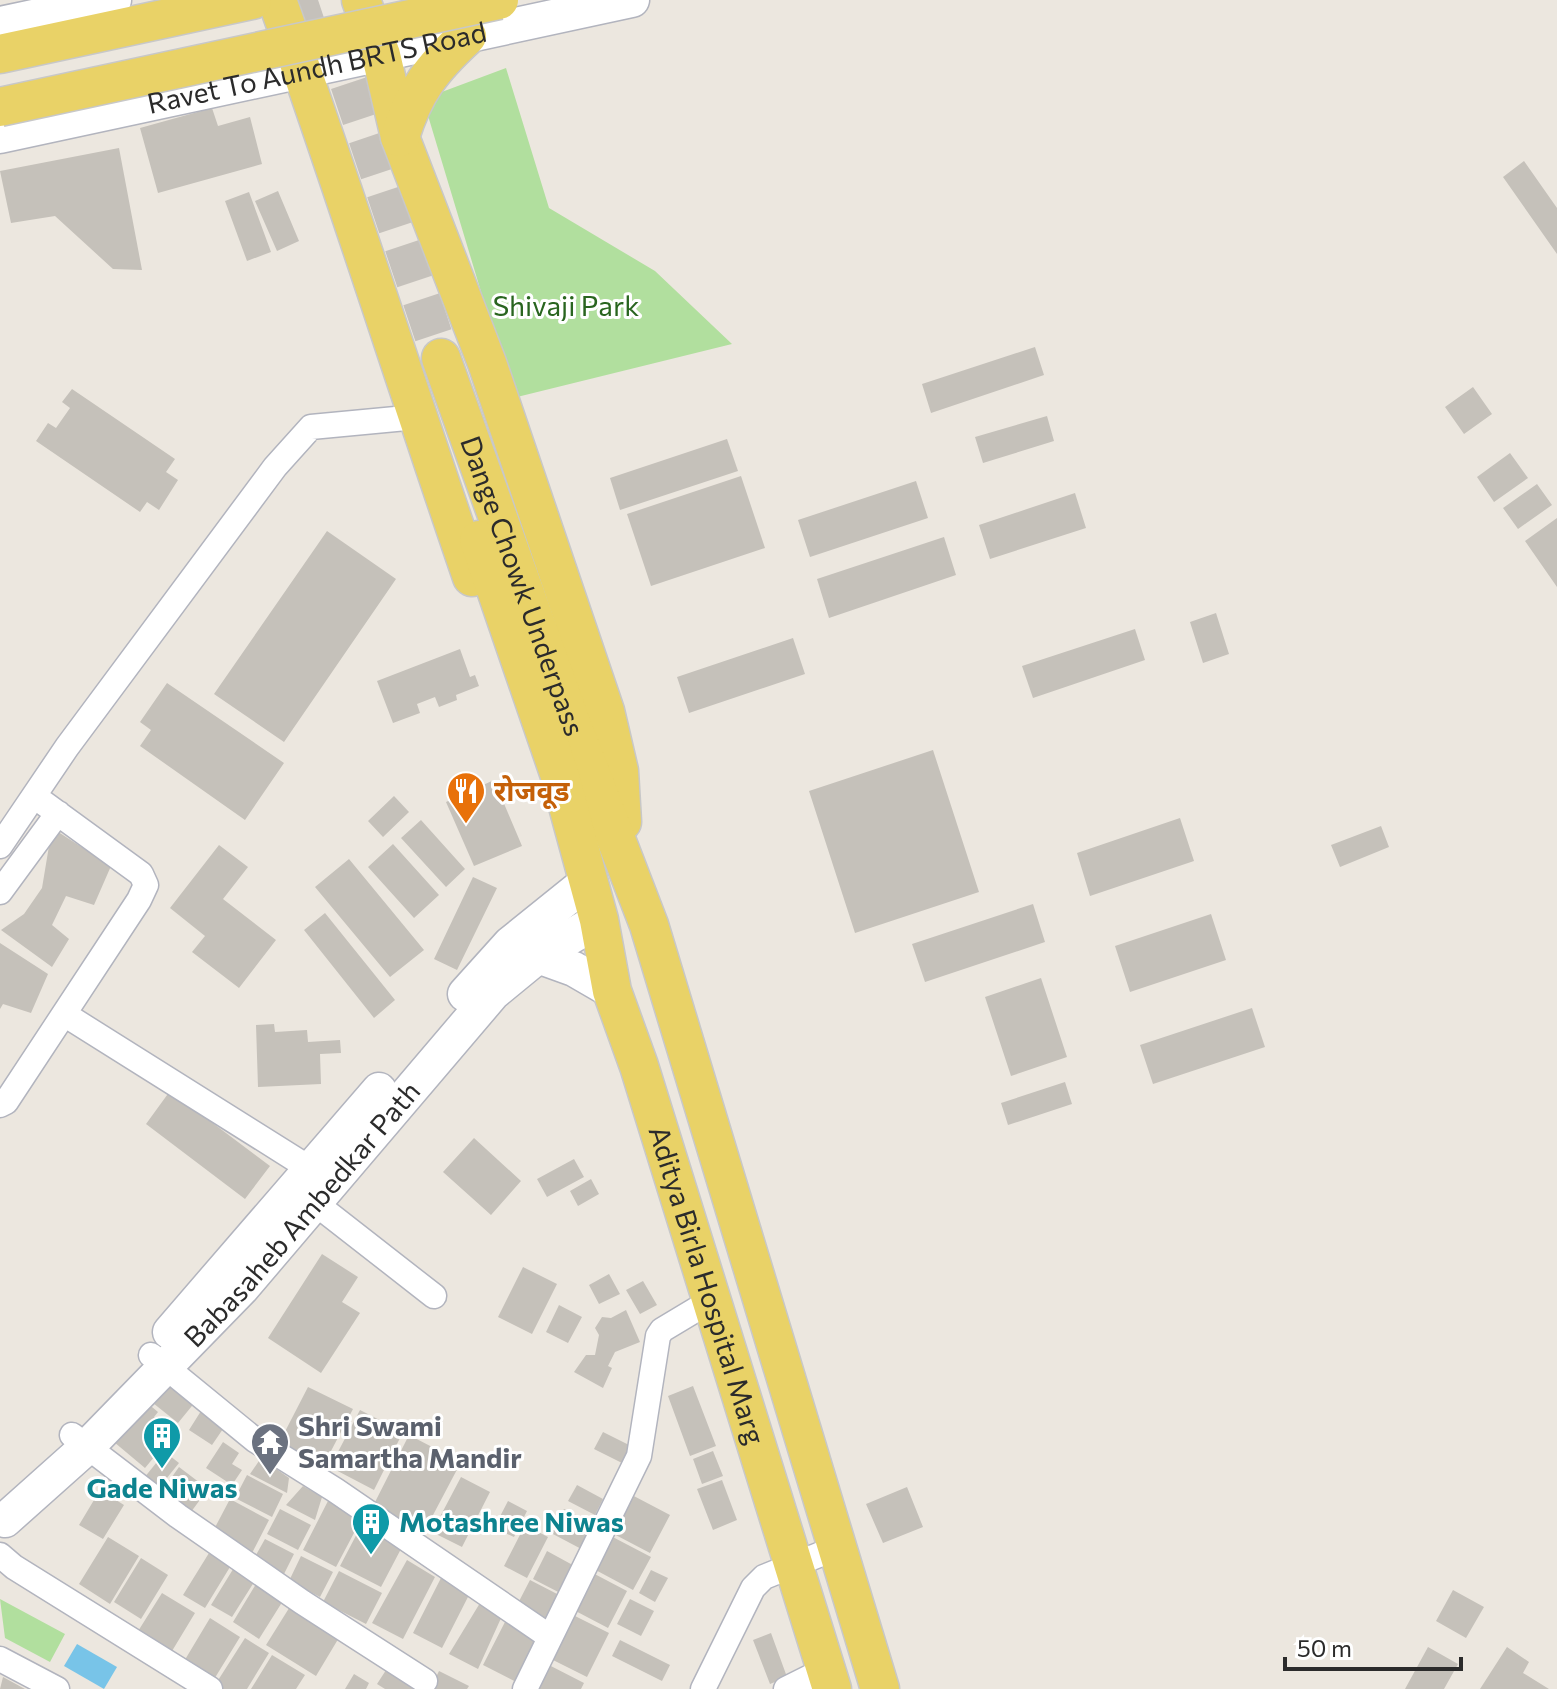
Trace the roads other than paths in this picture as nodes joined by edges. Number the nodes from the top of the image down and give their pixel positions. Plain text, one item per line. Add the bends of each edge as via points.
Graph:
1 (114, 0) edge
2 (252, 0) edge
3 (277, 0) edge
4 (361, 0) edge
5 (499, 0) edge
6 (632, 0) edge
7 (0, 24) edge
8 (467, 36) junction
9 (0, 54) edge
10 (381, 55) junction
11 (302, 72) junction
12 (0, 107) edge
13 (0, 136) edge
14 (400, 137) junction
15 (417, 417) junction
16 (559, 773) junction
17 (34, 796) junction
18 (58, 813) junction
19 (0, 846) edge
20 (623, 855) junction
21 (587, 882) junction
22 (0, 892) edge
23 (599, 920) junction
24 (649, 925) joint
25 (538, 956) junction
26 (612, 991) junction
27 (64, 1014) junction
28 (0, 1105) edge
29 (306, 1186) junction
30 (434, 1296) dead end
31 (712, 1300) junction
32 (158, 1361) junction
33 (80, 1440) junction
34 (0, 1501) edge
35 (0, 1519) edge
36 (836, 1548) junction
37 (0, 1555) edge
38 (793, 1564) junction
39 (550, 1637) junction
40 (0, 1659) edge
41 (829, 1679) edge
42 (425, 1681) dead end
43 (57, 1689) edge
44 (210, 1689) edge
45 (525, 1689) edge
46 (703, 1689) edge
47 (786, 1689) edge
48 (880, 1689) edge

1 - 7 street
2 - 9 main road
3 - 11 main road
4 - 10 main road
5 - 12 main road, bridge
6 - 8 street, Ravet To Aundh BRTS Road
8 - 10 street, Ravet To Aundh BRTS Road
8 - 14 main road via 420,86
10 - 11 street, Ravet To Aundh BRTS Road
10 - 14 main road
11 - 13 street, Ravet To Aundh BRTS Road
11 - 15 main road
14 - 20 main road via 487,363 605,711 619,771
15 - 16 main road via 527,740
15 - 17 street via 311,427 275,467
16 - 20 main road, Dange Chowk Underpass via 430,361
16 - 21 main road, Dange Chowk Underpass
17 - 18 street
17 - 19 street
18 - 22 street
18 - 27 street via 141,874 146,885
20 - 24 main road, Dange Chowk Underpass
21 - 23 main road, Aditya Birla Hospital Marg
21 - 29 street, Babasaheb Ambedkar Path via 510,944
23 - 25 street, Babasaheb Ambedkar Path
23 - 26 main road, Aditya Birla Hospital Marg
24 - 36 main road, Aditya Birla Hospital Marg
25 - 26 street
25 - 29 street, Babasaheb Ambedkar Path via 493,993
26 - 31 main road, Aditya Birla Hospital Marg
27 - 28 street
27 - 29 street
29 - 30 street
29 - 32 street, Babasaheb Ambedkar Path
31 - 38 main road, Aditya Birla Hospital Marg
31 - 39 street via 658,1336 639,1456
32 - 33 street, Babasaheb Ambedkar Path
32 - 39 street via 255,1440
33 - 34 street, Babasaheb Ambedkar Path
33 - 35 street, Babasaheb Ambedkar Path via 15,1513
33 - 42 street via 178,1516
36 - 38 street
36 - 48 main road, Aditya Birla Hospital Marg
37 - 44 street
38 - 41 main road, Aditya Birla Hospital Marg
38 - 46 street via 753,1588
39 - 45 street
40 - 43 street
41 - 47 street

